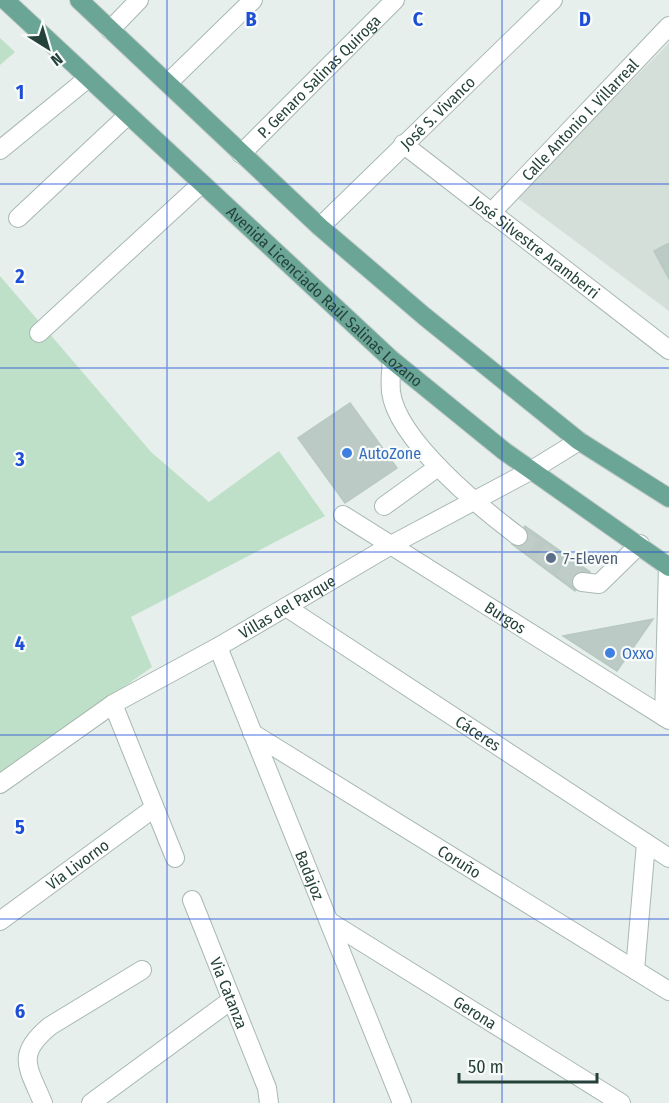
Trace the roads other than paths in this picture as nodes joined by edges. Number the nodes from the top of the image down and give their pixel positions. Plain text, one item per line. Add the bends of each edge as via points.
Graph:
1 (5, 0) edge
2 (79, 0) edge
3 (139, 0) edge
4 (253, 0) edge
5 (395, 0) edge
6 (553, 0) edge
7 (669, 26) edge
8 (110, 30) junction
9 (87, 79) junction
10 (168, 83) junction
11 (127, 116) junction
12 (403, 144) junction
13 (0, 150) edge
14 (241, 154) junction
15 (201, 184) junction
16 (491, 213) junction
17 (18, 218) dead end
18 (320, 227) junction
19 (39, 333) dead end
20 (669, 350) edge
21 (392, 360) junction
22 (579, 441) junction
23 (438, 467) junction
24 (532, 471) junction
25 (668, 496) edge
26 (472, 501) junction
27 (384, 506) dead end
28 (343, 515) dead end
29 (518, 536) tunnel mouth
30 (393, 544) junction
31 (640, 544) junction
32 (669, 566) edge
33 (582, 582) dead end
34 (286, 608) junction
35 (218, 647) junction
36 (113, 705) junction
37 (666, 718) edge
38 (252, 733) junction
39 (0, 784) edge
40 (154, 808) junction
41 (646, 843) junction
42 (175, 858) dead end
43 (669, 858) edge
44 (192, 900) dead end
45 (0, 921) edge
46 (330, 922) junction
47 (142, 970) dead end
48 (635, 970) junction
49 (669, 991) edge
50 (231, 1001) junction
51 (268, 1095) edge
52 (43, 1103) edge
53 (91, 1103) edge
54 (402, 1103) edge
55 (621, 1103) edge

1 - 9 main road, Avenida Licenciado Raúl Salinas Lozano
2 - 8 main road
3 - 8 street
4 - 10 street
5 - 14 street, P. Genaro Salinas Quiroga
6 - 12 street, José S. Vivanco
7 - 16 street, Calle Antonio I. Villarreal
8 - 10 main road
9 - 11 main road, Avenida Licenciado Raúl Salinas Lozano
9 - 13 street
10 - 14 main road
11 - 15 main road, Avenida Licenciado Raúl Salinas Lozano
11 - 17 street
12 - 16 street, José Silvestre Aramberri
12 - 18 street, José S. Vivanco
14 - 18 main road
15 - 19 street
15 - 21 main road, Avenida Licenciado Raúl Salinas Lozano
16 - 20 street, José Silvestre Aramberri
18 - 22 main road
21 - 23 street via 391,393 395,405
21 - 24 main road, Avenida Licenciado Raúl Salinas Lozano
22 - 24 street, Villas del Parque
22 - 25 main road
23 - 26 street
23 - 27 street
24 - 26 street, Villas del Parque
24 - 31 main road, Avenida Licenciado Raúl Salinas Lozano
26 - 29 street
26 - 30 street, Villas del Parque
28 - 30 street, Burgos
30 - 34 street, Villas del Parque
30 - 37 street, Burgos
31 - 32 main road, Avenida Licenciado Raúl Salinas Lozano
31 - 33 street via 599,584
32 - 37 street
34 - 35 street, Villas del Parque
34 - 41 street, Cáceres
35 - 36 street, Villas del Parque
35 - 38 street, Badajoz
36 - 39 street, Villas del Parque
36 - 40 street
38 - 46 street, Badajoz
38 - 48 street, Coruño
40 - 42 street
40 - 45 street, Vía Livorno
41 - 43 street, Cáceres
41 - 48 street
44 - 50 street, Via Catanza
46 - 54 street, Badajoz
46 - 55 street, Gerona
47 - 52 street via 50,1026 29,1047 27,1059
48 - 49 street, Coruño
50 - 51 street, Via Catanza
50 - 53 street

